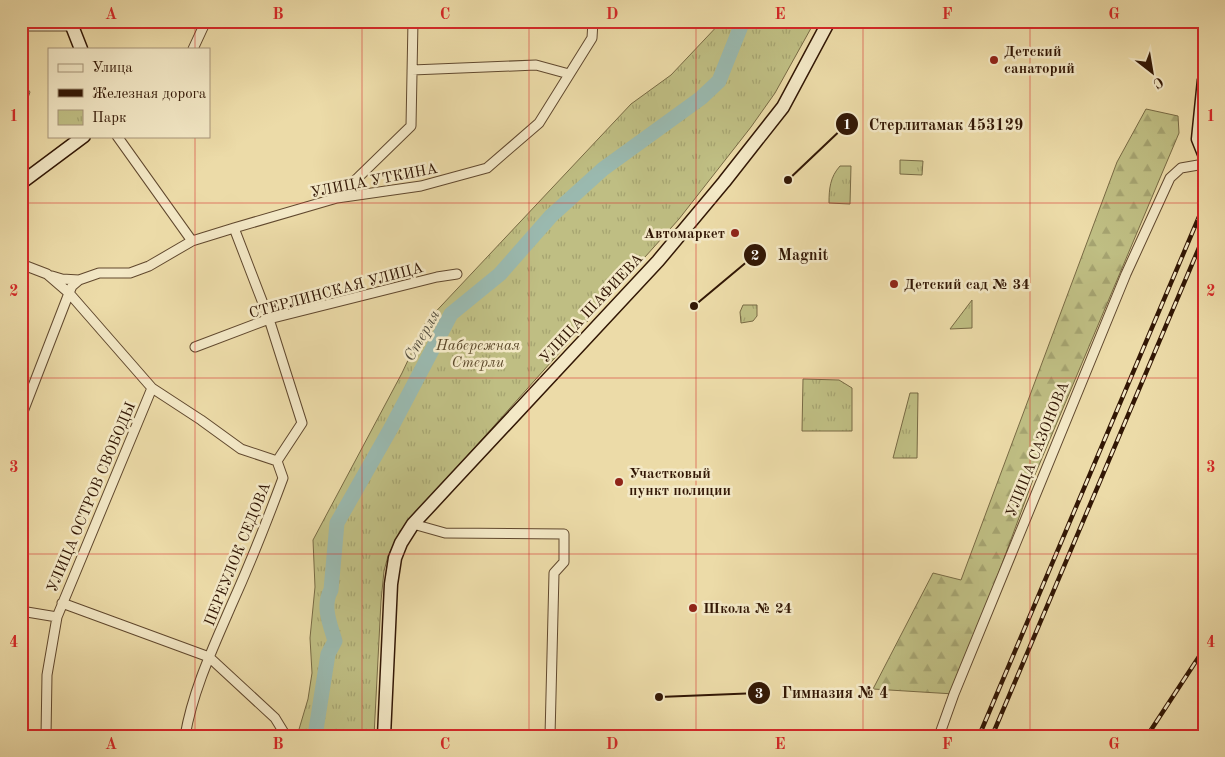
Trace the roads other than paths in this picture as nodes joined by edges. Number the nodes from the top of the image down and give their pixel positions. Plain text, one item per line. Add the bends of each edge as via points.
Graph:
1 (206, 21) edge
2 (412, 21) edge
3 (593, 21) edge
4 (829, 21) edge
5 (55, 24) edge
6 (71, 24) edge
7 (21, 26) edge
8 (81, 48) edge
9 (193, 48) edge
10 (412, 70) junction
11 (569, 74) junction
12 (1204, 80) edge
13 (81, 138) edge
14 (118, 138) edge
15 (1204, 154) edge
16 (1204, 164) edge
17 (21, 183) edge
18 (337, 198) junction
19 (234, 228) junction
20 (192, 241) junction
21 (21, 264) edge
22 (47, 274) junction
23 (456, 274) dead end
24 (79, 280) junction
25 (69, 293) junction
26 (269, 319) junction
27 (196, 347) dead end
28 (152, 388) junction
29 (21, 417) edge
30 (277, 461) junction
31 (413, 524) junction
32 (62, 603) junction
33 (21, 611) edge
34 (57, 617) junction
35 (209, 657) junction
36 (46, 736) edge
37 (185, 736) edge
38 (286, 736) edge
39 (384, 736) edge
40 (550, 736) edge
41 (939, 736) edge

1 - 9 street
2 - 10 street
3 - 11 street, УЛИЦА УТКИНА via 592,38
4 - 31 street, УЛИЦА ШАФИЕВА via 783,107 682,233
5 - 6 street
5 - 7 street
6 - 8 street
10 - 11 street via 536,65
10 - 18 street via 411,126
11 - 18 street, УЛИЦА УТКИНА via 539,123 487,168 421,186
12 - 15 street via 1198,140
13 - 17 street
14 - 20 street
16 - 41 street, УЛИЦА САЗОНОВА via 1181,168 1170,178 1126,274
18 - 19 street, УЛИЦА УТКИНА
19 - 20 street, УЛИЦА УТКИНА
19 - 26 street
20 - 24 street, УЛИЦА УТКИНА via 149,266 130,272 99,272
21 - 22 street
22 - 24 street
22 - 25 street
23 - 26 street, СТЕРЛИНСКАЯ УЛИЦА
24 - 25 street
25 - 28 street
25 - 29 street
26 - 27 street, СТЕРЛИНСКАЯ УЛИЦА
26 - 30 street via 302,423
28 - 30 street via 241,449
28 - 32 street, УЛИЦА ОСТРОВ СВОБОДЫ
30 - 35 street, ПЕРЕУЛОК СЕДОВА via 283,478
31 - 39 street, УЛИЦА ШАФИЕВА via 395,558 391,584
31 - 40 street via 445,532 564,534 564,562 554,573
32 - 34 street, УЛИЦА ОСТРОВ СВОБОДЫ
32 - 35 street
33 - 34 street
34 - 36 street, УЛИЦА ОСТРОВ СВОБОДЫ via 47,675
35 - 37 street, ПЕРЕУЛОК СЕДОВА via 189,710
35 - 38 street via 275,718

